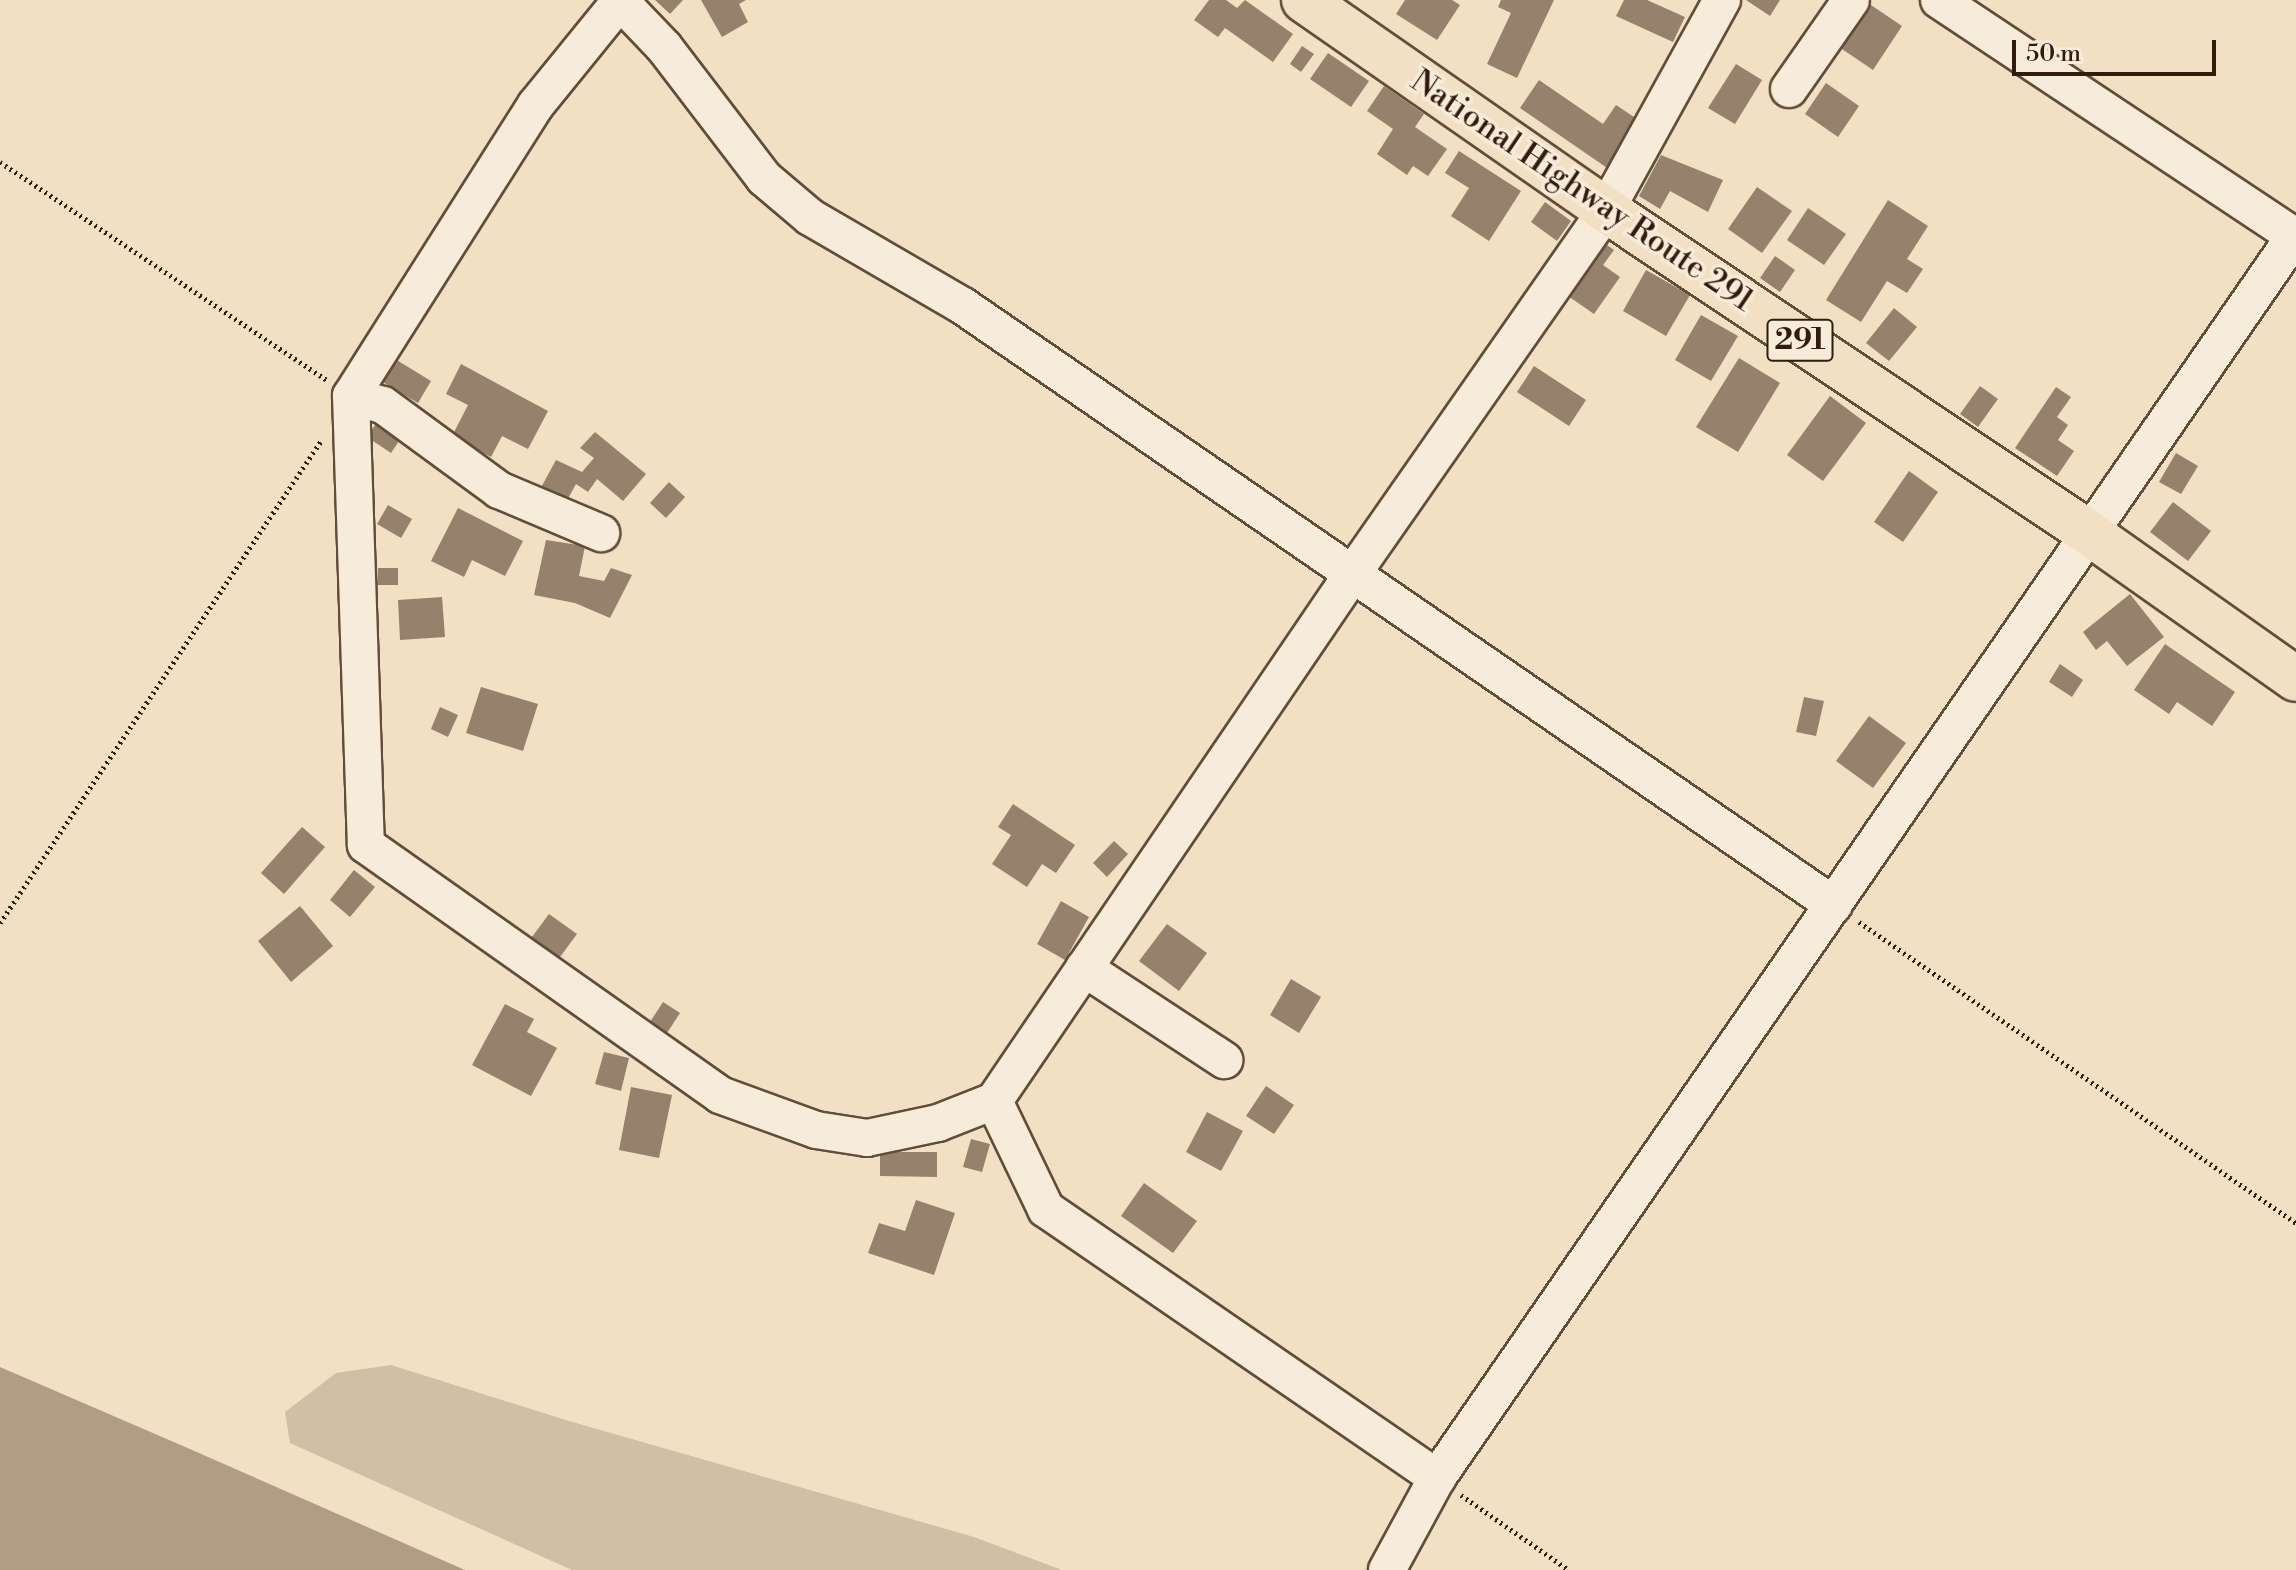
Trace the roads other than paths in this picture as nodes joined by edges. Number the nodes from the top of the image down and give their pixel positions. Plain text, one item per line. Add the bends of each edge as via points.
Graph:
1 (621, 0) edge
2 (1304, 0) edge
3 (1722, 0) edge
4 (1851, 0) edge
5 (1939, 0) edge
6 (1789, 89) dead end
7 (1606, 210) junction
8 (2295, 236) edge
9 (351, 396) junction
10 (601, 533) dead end
11 (2089, 533) junction
12 (1351, 576) junction
13 (2292, 668) edge
14 (1834, 905) junction
15 (1084, 968) junction
16 (1224, 1060) dead end
17 (994, 1101) junction
18 (1437, 1478) junction
19 (1387, 1570) edge

1 - 9 street via 535,106
1 - 12 street via 664,47 764,178 810,217 963,306
2 - 7 highway, National Highway Route 291 / 291
3 - 7 street
4 - 6 street
5 - 8 street
7 - 11 highway, National Highway Route 291 / 291
7 - 12 street
8 - 11 street
9 - 10 street via 383,405 499,490
9 - 17 street via 366,845 720,1095 816,1130 867,1138 938,1123
11 - 13 highway, National Highway Route 291 / 291
11 - 14 street
12 - 14 street
12 - 15 street
14 - 18 street
15 - 16 street
15 - 17 street
17 - 18 street via 1046,1209
18 - 19 street

